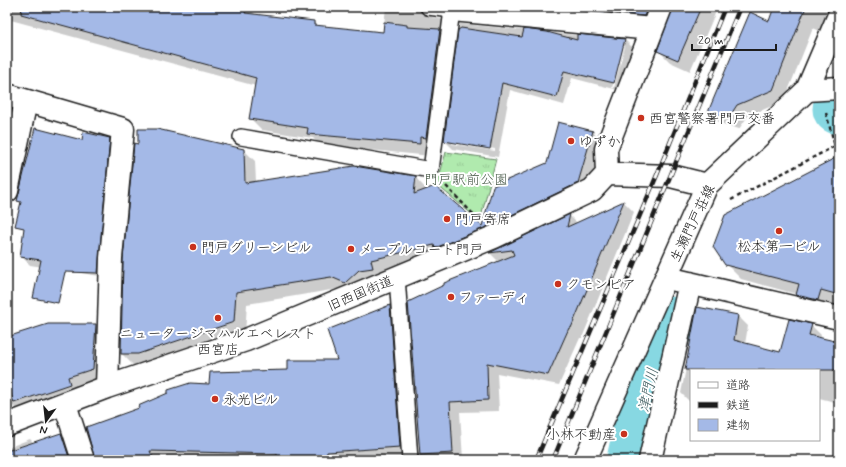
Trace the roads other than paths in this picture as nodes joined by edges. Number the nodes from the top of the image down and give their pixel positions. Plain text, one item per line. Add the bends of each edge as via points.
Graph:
1 (428, 7) edge
2 (661, 7) edge
3 (452, 8) edge
4 (839, 15) edge
5 (652, 29) junction
6 (822, 89) edge
7 (16, 98) edge
8 (242, 137) dead end
9 (607, 174) junction
10 (707, 185) junction
11 (7, 191) edge
12 (396, 277) junction
13 (665, 278) junction
14 (690, 283) junction
15 (839, 318) edge
16 (107, 387) junction
17 (65, 404) junction
18 (7, 425) edge
19 (83, 460) edge
20 (410, 460) edge
21 (585, 460) edge
22 (650, 460) edge

1 - 3 lane
2 - 5 street
3 - 5 street
3 - 8 lane via 431,170
4 - 6 street, 生瀬門戸荘線
5 - 9 street via 606,149
6 - 10 street, 生瀬門戸荘線
7 - 11 street
7 - 16 street via 123,129 111,258
9 - 10 street via 671,176
9 - 12 street, 旧西国街道 via 592,190 494,237
10 - 13 street, 生瀬門戸荘線
12 - 16 street, 旧西国街道 via 246,340
12 - 20 lane
13 - 14 street
13 - 21 street, 生瀬門戸荘線
14 - 15 street
14 - 22 street
16 - 17 street, 旧西国街道
17 - 18 street, 旧西国街道
17 - 19 street

